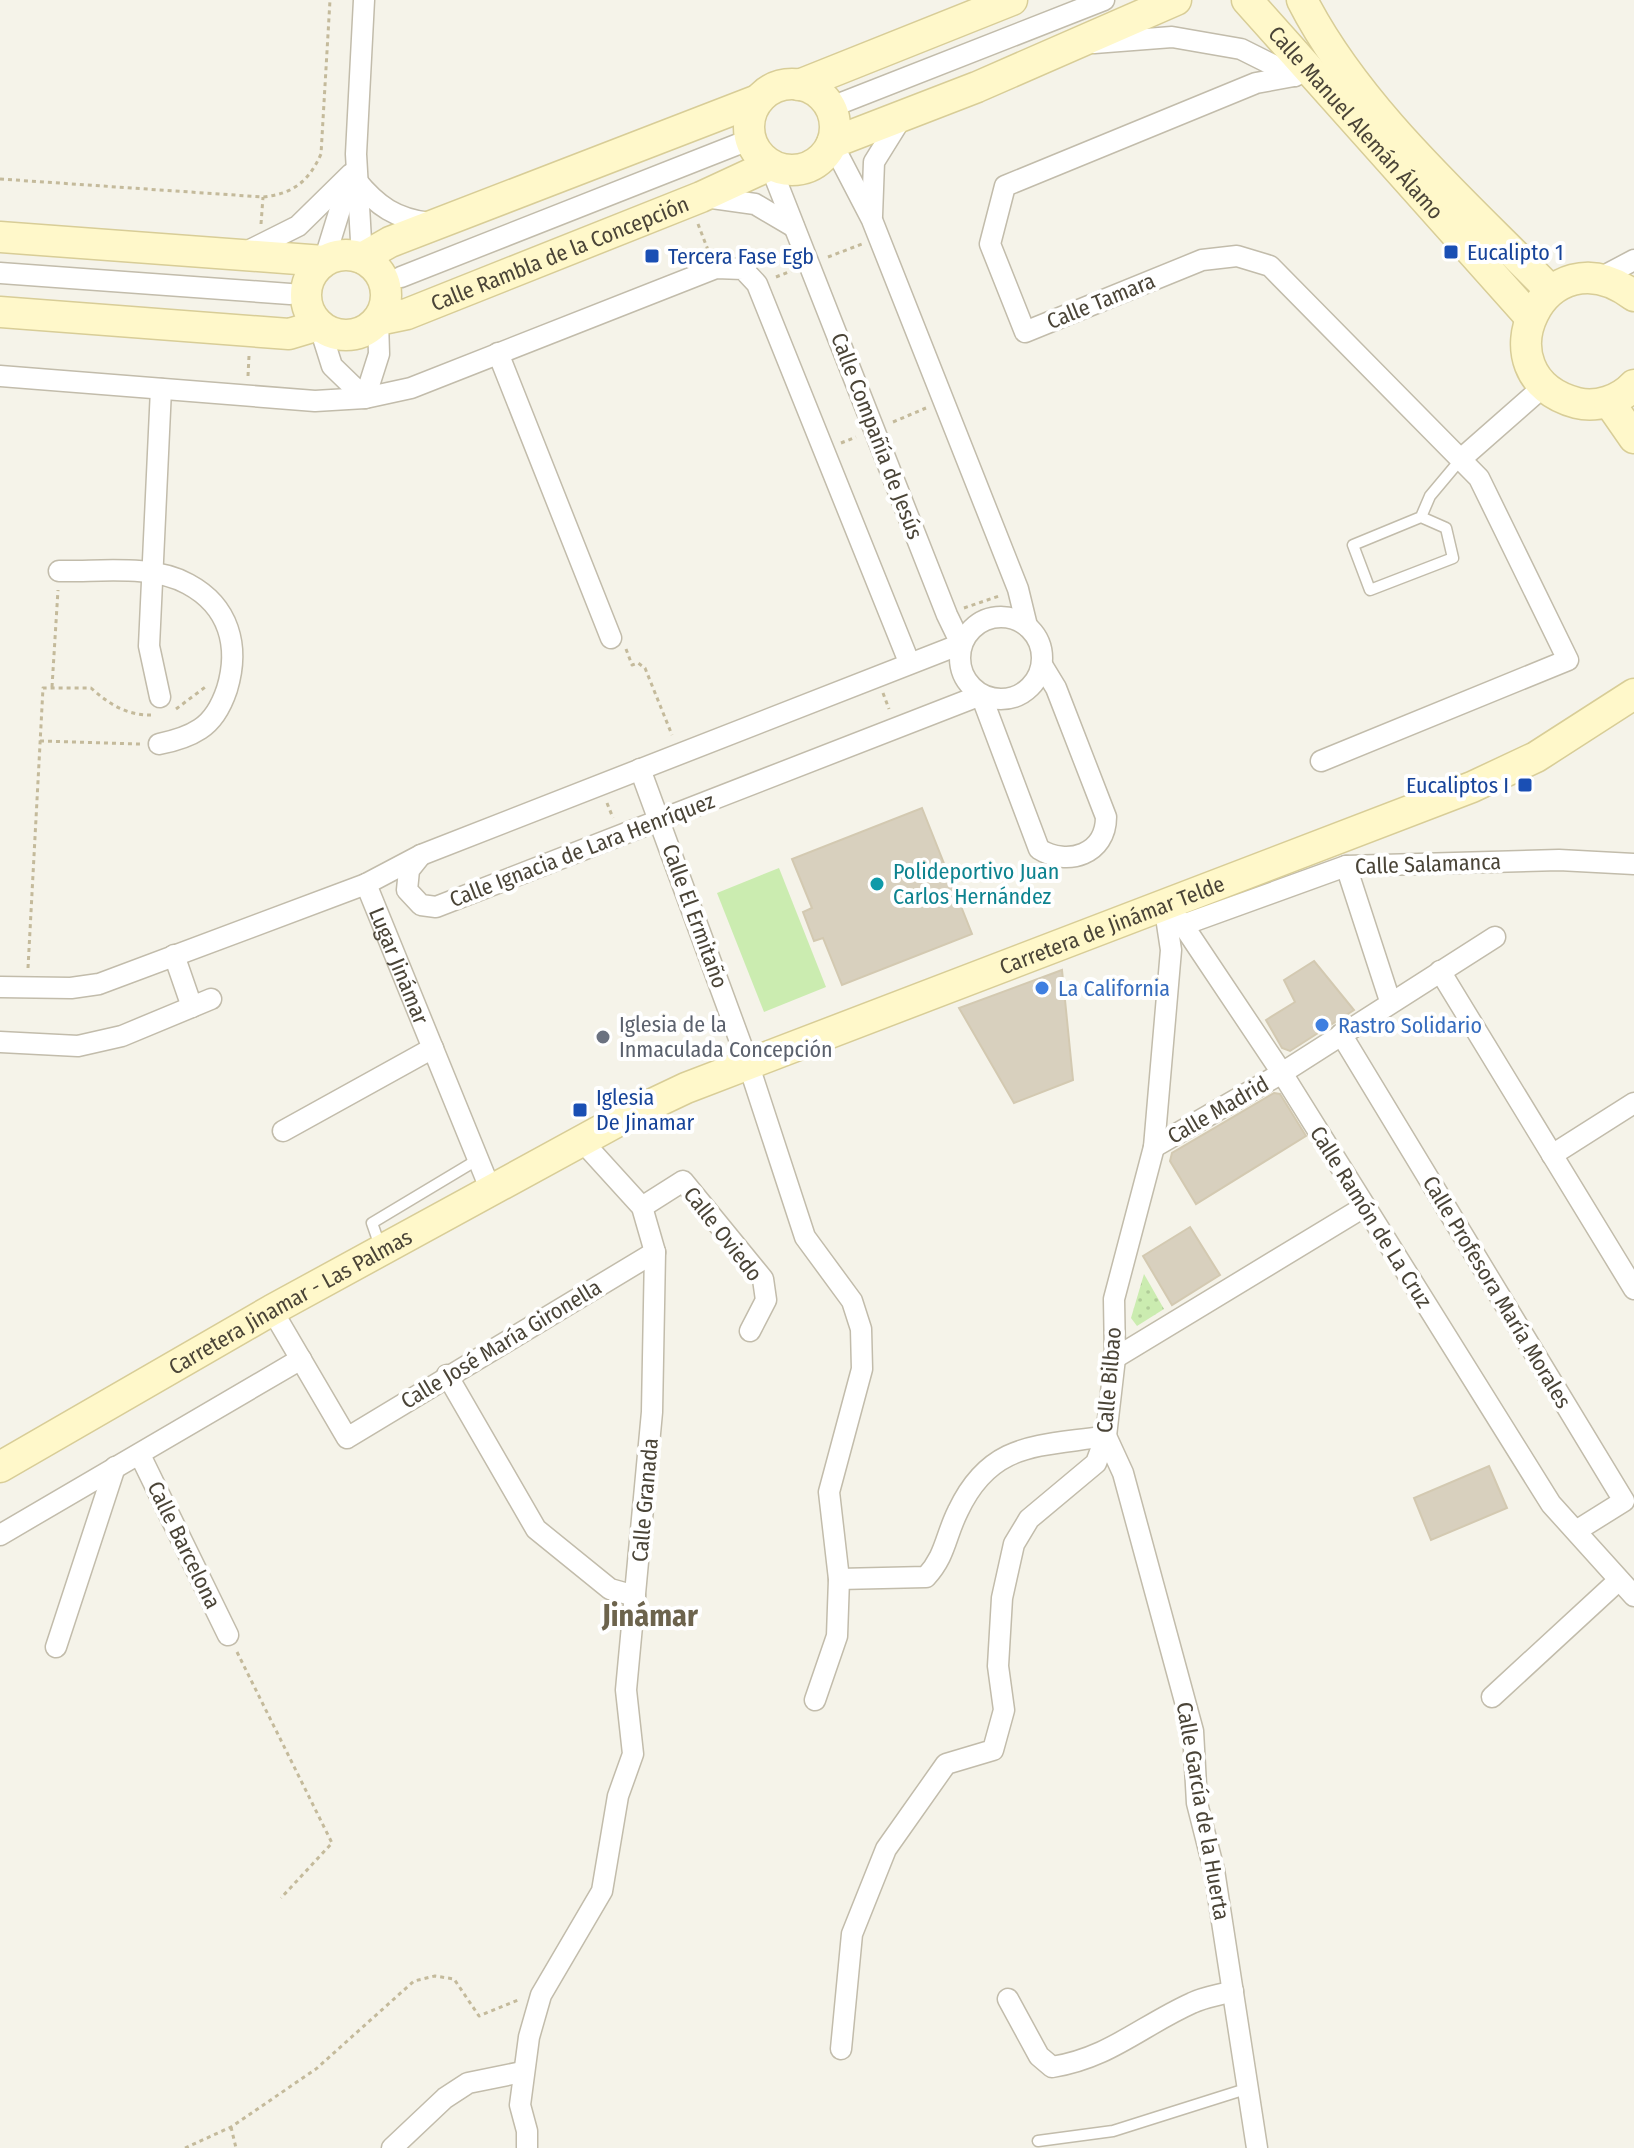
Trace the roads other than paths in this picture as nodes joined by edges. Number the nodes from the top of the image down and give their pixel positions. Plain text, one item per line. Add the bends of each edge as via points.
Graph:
1 (364, 0) edge
2 (1012, 0) edge
3 (1104, 0) edge
4 (1176, 0) edge
5 (1247, 0) edge
6 (1302, 0) edge
7 (1079, 44) junction
8 (1308, 79) junction
9 (799, 85) junction
10 (758, 100) junction
11 (844, 102) dead end
12 (902, 117) junction
13 (741, 143) dead end
14 (832, 143) junction
15 (770, 165) junction
16 (353, 177) junction
17 (701, 197) junction
18 (872, 220) junction
19 (438, 223) junction
20 (794, 227) junction
21 (0, 237) edge
22 (235, 255) junction
23 (362, 258) junction
24 (1634, 260) edge
25 (324, 261) junction
26 (0, 273) edge
27 (401, 277) dead end
28 (1600, 278) junction
29 (1550, 290) junction
30 (290, 294) dead end
31 (1634, 296) edge
32 (0, 312) edge
33 (1530, 317) junction
34 (378, 320) junction
35 (319, 325) junction
36 (498, 353) junction
37 (379, 354) junction
38 (332, 366) junction
39 (0, 376) edge
40 (1634, 385) edge
41 (1544, 386) junction
42 (411, 388) junction
43 (161, 389) junction
44 (365, 398) junction
45 (315, 401) junction
46 (1609, 402) junction
47 (1634, 438) edge
48 (1461, 459) junction
49 (1421, 517) junction
50 (59, 571) road end
51 (152, 573) junction
52 (1027, 626) junction
53 (611, 638) road end
54 (961, 644) junction
55 (909, 662) junction
56 (1042, 665) junction
57 (1634, 694) edge
58 (981, 695) junction
59 (160, 697) dead end
60 (159, 744) road end
61 (1321, 761) dead end
62 (640, 769) junction
63 (660, 820) junction
64 (421, 855) junction
65 (1634, 864) edge
66 (1346, 866) junction
67 (366, 884) junction
68 (407, 890) junction
69 (1174, 914) junction
70 (1495, 937) dead end
71 (174, 955) junction
72 (1440, 971) junction
73 (0, 987) edge
74 (1390, 1001) junction
75 (1341, 1034) junction
76 (0, 1042) edge
77 (433, 1048) junction
78 (748, 1063) junction
79 (1282, 1073) junction
80 (1634, 1103) edge
81 (283, 1131) dead end
82 (582, 1141) junction
83 (1154, 1147) junction
84 (1552, 1155) junction
85 (477, 1160) junction
86 (491, 1191) junction
87 (642, 1207) junction
88 (1364, 1207) junction
89 (382, 1250) junction
90 (655, 1252) junction
91 (1634, 1289) edge
92 (272, 1310) junction
93 (750, 1331) dead end
94 (1115, 1358) junction
95 (301, 1359) junction
96 (447, 1375) junction
97 (64, 1430) junction
98 (1106, 1436) junction
99 (0, 1454) edge
100 (140, 1455) junction
101 (0, 1467) edge
102 (115, 1467) junction
103 (1576, 1531) junction
104 (0, 1535) edge
105 (839, 1579) junction
106 (1619, 1580) junction
107 (635, 1596) junction
108 (1634, 1596) edge
109 (228, 1635) road end
110 (56, 1647) dead end
111 (1492, 1697) dead end
112 (815, 1700) dead end
113 (1233, 1991) junction
114 (1008, 1999) dead end
115 (841, 2049) dead end
116 (522, 2072) junction
117 (1249, 2088) junction
118 (1038, 2141) dead end
119 (392, 2148) edge
120 (527, 2148) edge
121 (1257, 2148) edge

1 - 16 street
2 - 9 street
3 - 11 street
4 - 7 street
5 - 8 street, Calle Manuel Alemán Álamo
6 - 29 street, Calle Manuel Alemán Álamo via 1354,81 1427,165
7 - 8 street via 1172,37 1241,49
7 - 12 street
8 - 33 street, Calle Manuel Alemán Álamo
8 - 48 street, Calle Tamara via 1256,83 1005,186 990,244 1025,332 1202,260 1237,256 1270,266
9 - 10 street via 784,85
9 - 14 street via 825,100 832,113
10 - 15 street via 749,135 756,152
10 - 19 street
12 - 14 street
12 - 18 street via 874,162
13 - 27 street
14 - 15 street via 807,168 788,171
14 - 18 street
15 - 17 street, Calle Rambla de la Concepción
15 - 20 street, Calle Compañía de Jesús
16 - 19 street via 374,202 404,220
16 - 22 street via 298,226 260,248
16 - 23 street
16 - 25 street
17 - 20 street via 755,204
17 - 34 street, Calle Rambla de la Concepción via 407,314
18 - 52 street via 1018,589
19 - 23 street
20 - 54 street, Calle Compañía de Jesús
21 - 22 street
22 - 25 street
23 - 25 street via 336,256
23 - 34 street via 374,266 386,292
24 - 28 street
25 - 35 street via 306,284 309,313
26 - 30 street
28 - 29 street via 1574,279
28 - 31 street
29 - 33 street
32 - 35 street via 289,334
33 - 41 street via 1527,353
34 - 35 street via 356,335 330,333
34 - 37 street
35 - 38 street
36 - 42 street
36 - 53 street
36 - 55 street via 716,268 743,269 757,284
37 - 42 street via 390,373
37 - 44 street
38 - 44 street
38 - 45 street
39 - 43 street
40 - 46 street
41 - 46 street via 1574,402
41 - 48 street
42 - 44 street
43 - 45 street
43 - 51 street
44 - 45 street
46 - 47 street
48 - 49 lane via 1430,496
48 - 61 street, Calle Tamara via 1479,478 1568,660
49 - 49 lane via 1353,545 1370,590 1453,558 1446,528
50 - 51 street
51 - 59 street via 149,646
51 - 60 street via 186,583 210,599 229,626 234,649 222,705 202,728
52 - 54 street via 1009,617 990,618 972,627
52 - 56 street via 1037,637
54 - 55 street
54 - 58 street via 959,664 966,682
55 - 62 street
56 - 58 street via 1020,696 1000,700
56 - 58 street via 1106,817 1106,834 1096,847 1069,858 1054,858 1039,849
57 - 69 street, Carretera de Jinámar Telde via 1536,757
58 - 63 street, Calle Ignacia de Lara Henríquez
62 - 63 street, Calle El Ermitaño
62 - 64 street
63 - 68 street, Calle Ignacia de Lara Henríquez via 436,907 421,905
63 - 78 street, Calle El Ermitaño
64 - 67 street
64 - 68 street via 409,870
65 - 66 street, Calle Salamanca via 1559,860
66 - 69 street, Calle Salamanca
66 - 74 street
67 - 68 street
67 - 71 street
67 - 77 street, Lugar Jinámar
69 - 78 street, Carretera de Jinámar Telde
69 - 79 street, Calle Ramón de La Cruz
69 - 83 street, Calle Bilbao
70 - 72 street, Calle Madrid
71 - 73 street via 99,984
71 - 76 street via 202,1003 122,1036 78,1046
72 - 74 street, Calle Madrid
72 - 84 street
74 - 75 street, Calle Madrid
75 - 79 street, Calle Madrid
75 - 103 street, Calle Profesora María Morales via 1624,1501
77 - 81 street, Lugar Jinámar
77 - 85 street, Lugar Jinámar
78 - 82 street, Carretera de Jinámar Telde
78 - 105 street, Calle El Ermitaño via 805,1237 852,1301 861,1329 862,1369 829,1492
79 - 83 street, Calle Madrid
79 - 88 street, Calle Ramón de La Cruz
80 - 84 street
82 - 86 street, Carretera Jinamar - Las Palmas
82 - 87 street, Calle Granada
83 - 94 street, Calle Bilbao via 1114,1299
84 - 91 street
85 - 86 street, Lugar Jinámar
85 - 89 lane via 372,1223
86 - 89 street, Carretera Jinamar - Las Palmas
87 - 90 street, Calle Granada
87 - 93 street, Calle Oviedo via 683,1181 763,1279 766,1300
88 - 94 street
88 - 103 street, Calle Ramón de La Cruz via 1551,1504
89 - 92 street, Carretera Jinamar - Las Palmas
90 - 96 street, Calle José María Gironella
90 - 107 street, Calle Granada via 652,1412
92 - 95 street
92 - 97 street, Carretera Jinamar - Las Palmas
94 - 98 street, Calle Bilbao
95 - 96 street, Calle José María Gironella via 347,1438
95 - 100 street, Calle Barcelona
96 - 107 street via 536,1529 610,1589
97 - 99 street
97 - 101 street, Carretera Jinamar - Las Palmas
98 - 105 street via 1011,1451 977,1477 956,1513 942,1560 926,1577
98 - 113 street, Calle García de la Huerta via 1123,1473 1193,1731 1197,1803 1214,1870
98 - 115 street, Calle Bilbao via 1096,1463 1029,1519 1014,1544 1002,1598 998,1666 1004,1710 993,1750 946,1764 886,1849 852,1934
100 - 102 street, Calle Barcelona
100 - 109 street, Calle Barcelona
102 - 104 street, Calle Barcelona
102 - 110 street, Calle Barcelona
103 - 106 street, Calle Ramón de La Cruz
105 - 112 street, Calle El Ermitaño via 837,1636
106 - 108 street, Calle Ramón de La Cruz
106 - 111 street
107 - 116 street, Calle Granada via 626,1690 633,1754 618,1796 602,1891 541,1995
113 - 114 street via 1193,2002 1083,2062 1052,2067 1039,2056
113 - 117 street, Calle García de la Huerta
116 - 119 street via 468,2083
116 - 120 street, Calle Granada via 520,2105
117 - 118 lane via 1113,2131
117 - 121 street, Calle García de la Huerta

